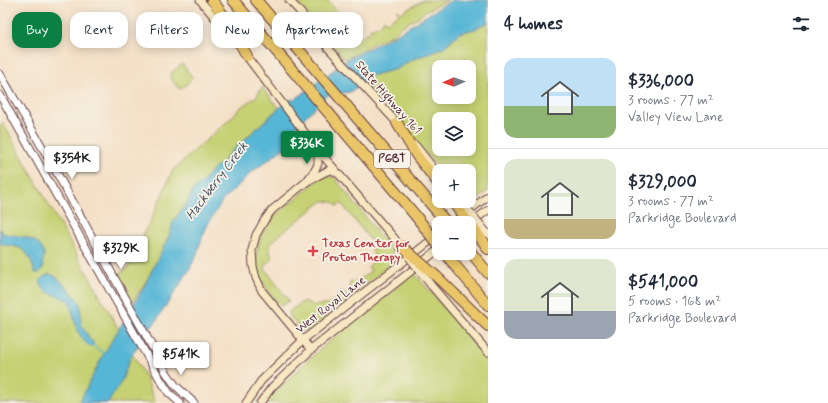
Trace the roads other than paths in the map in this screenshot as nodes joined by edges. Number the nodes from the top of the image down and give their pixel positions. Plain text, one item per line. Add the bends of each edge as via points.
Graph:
1 (200, 0) edge
2 (212, 0) edge
3 (233, 0) edge
4 (256, 0) edge
5 (289, 0) edge
6 (294, 0) edge
7 (300, 12) joint
8 (328, 48) edge
9 (247, 56) junction
10 (0, 74) edge
11 (0, 95) edge
12 (397, 123) junction
13 (318, 150) junction
14 (432, 166) edge
15 (338, 173) junction
16 (432, 175) edge
17 (306, 182) junction
18 (488, 196) edge
19 (466, 208) edge
20 (488, 210) edge
21 (441, 216) edge
22 (462, 216) edge
23 (476, 219) edge
24 (476, 230) edge
25 (432, 237) edge
26 (432, 239) edge
27 (486, 239) edge
28 (397, 242) joint
29 (432, 255) edge
30 (476, 258) edge
31 (450, 260) edge
32 (488, 273) edge
33 (433, 280) junction
34 (488, 305) edge
35 (488, 326) edge
36 (303, 340) junction
37 (311, 350) junction
38 (488, 352) edge
39 (180, 403) edge
40 (194, 403) edge
41 (246, 403) edge
42 (260, 403) edge

1 - 9 main road
2 - 9 highway via 229,23
3 - 25 highway, PGBT, bridge
4 - 21 highway, PGBT
5 - 7 main road, State Highway 161
6 - 7 main road
8 - 12 main road, State Highway 161
9 - 13 main road
10 - 40 street via 166,372 175,385
11 - 39 street via 152,366
12 - 14 main road, State Highway 161
12 - 16 highway
13 - 15 main road
13 - 17 main road via 318,164
15 - 17 main road via 327,171
15 - 28 main road
17 - 36 main road via 272,210 256,235 252,250 256,278 262,291
18 - 22 main road
19 - 27 main road, bridge
20 - 23 main road
24 - 27 highway, bridge
26 - 36 main road, West Royal Lane
28 - 33 highway, bridge
29 - 37 main road, West Royal Lane
30 - 32 highway
31 - 34 highway
33 - 35 highway
33 - 38 main road
36 - 37 main road
36 - 41 main road, West Royal Lane via 261,381
37 - 42 main road, West Royal Lane via 272,387

